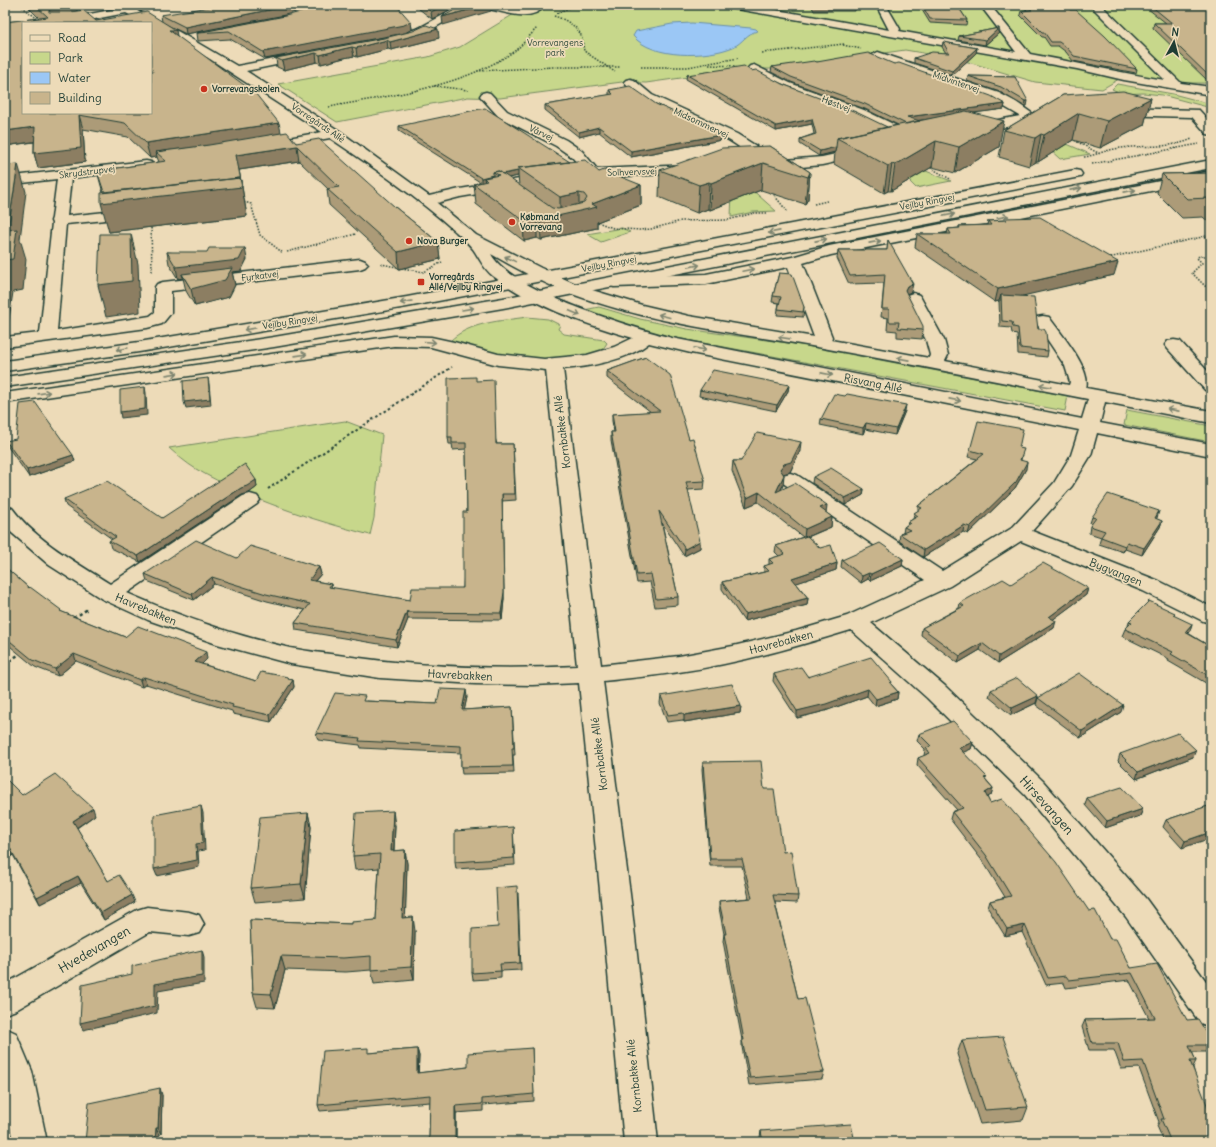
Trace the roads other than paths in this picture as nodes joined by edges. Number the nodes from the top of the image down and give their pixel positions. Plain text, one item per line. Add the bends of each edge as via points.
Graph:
1 (116, 5) edge
2 (152, 5) edge
3 (469, 5) edge
4 (488, 5) edge
5 (541, 5) edge
6 (731, 5) edge
7 (881, 5) edge
8 (985, 5) edge
9 (1094, 5) edge
10 (773, 9) edge
11 (127, 10) junction
12 (63, 22) edge
13 (151, 22) edge
14 (152, 22) edge
15 (893, 34) junction
16 (201, 36) edge
17 (185, 39) junction
18 (391, 40) edge
19 (317, 54) edge
20 (878, 55) road end
21 (903, 57) dead end
22 (1026, 57) junction
23 (889, 59) junction
24 (236, 70) junction
25 (778, 71) edge
26 (1177, 85) junction
27 (649, 86) dead end
28 (1211, 91) edge
29 (486, 96) road end
30 (1103, 112) edge
31 (1065, 114) edge
32 (1034, 118) junction
33 (1211, 130) edge
34 (960, 131) edge
35 (334, 133) junction
36 (931, 138) edge
37 (916, 141) junction
38 (896, 145) edge
39 (252, 149) edge
40 (878, 149) edge
41 (159, 163) edge
42 (1211, 164) edge
43 (770, 166) junction
44 (752, 167) edge
45 (704, 169) edge
46 (1091, 171) dead end
47 (593, 173) junction
48 (64, 175) junction
49 (1211, 175) edge
50 (5, 181) edge
51 (503, 185) junction
52 (521, 198) edge
53 (426, 201) junction
54 (148, 212) edge
55 (58, 221) junction
56 (467, 234) junction
57 (794, 261) junction
58 (360, 264) road end
59 (545, 276) junction
60 (513, 282) junction
61 (614, 282) junction
62 (573, 290) junction
63 (540, 296) junction
64 (913, 298) dead end
65 (1043, 321) dead end
66 (48, 337) junction
67 (645, 337) junction
68 (5, 342) edge
69 (822, 343) junction
70 (1174, 345) dead end
71 (554, 365) junction
72 (934, 365) junction
73 (5, 366) edge
74 (5, 382) edge
75 (1211, 386) edge
76 (1076, 392) junction
77 (1098, 396) junction
78 (5, 398) edge
79 (1211, 417) edge
80 (1090, 426) junction
81 (1211, 450) edge
82 (790, 479) dead end
83 (250, 500) road end
84 (5, 512) edge
85 (1019, 533) junction
86 (942, 581) junction
87 (110, 594) junction
88 (1211, 616) edge
89 (855, 621) junction
90 (590, 674) junction
91 (189, 924) dead end
92 (5, 1000) edge
93 (1211, 1013) edge
94 (5, 1043) edge
95 (30, 1142) edge
96 (641, 1142) edge

1 - 11 street, Vorregårds Allé
2 - 11 street
3 - 18 street via 423,30
4 - 5 street via 521,12 534,11
6 - 10 street
7 - 15 street via 895,29
8 - 22 street
9 - 26 street
10 - 15 street
11 - 12 street
11 - 13 street, Vorregårds Allé
14 - 17 street, Vorregårds Allé
15 - 22 street
16 - 17 street
17 - 24 street, Vorregårds Allé
19 - 24 street
20 - 23 street, Midvintervej
21 - 23 street
22 - 26 street
23 - 32 street, Midvintervej via 995,96
24 - 35 street, Vorregårds Allé
25 - 37 street, Høstvej via 758,71 786,85 860,113
26 - 28 street
27 - 43 street, Midsommervej via 633,85 648,98 732,137
29 - 47 street, Vårvej via 503,114 577,154
30 - 33 street via 1195,113
31 - 32 street
32 - 34 street
35 - 39 street
35 - 53 street, Vorregårds Allé
36 - 37 street
37 - 38 street
40 - 43 street via 822,160
41 - 48 street, Skrydstrupvej
61 -> 42 street, Vejlby Ringvej
43 - 44 street
45 - 47 street, Solhvervsvej
46 -> 59 street, Vejlby Ringvej
47 - 51 street, Solhvervsvej
48 - 50 street, Skrydstrupvej
48 - 55 street
57 -> 49 street, Vejlby Ringvej via 829,251
51 - 52 street
51 - 53 street, Solhvervsvej
53 - 56 street, Vorregårds Allé
54 - 55 street
55 - 66 street
59 -> 56 street, Vorregårds Allé
56 - 60 street, Vorregårds Allé via 479,247 489,265
61 -> 57 street, Vejlby Ringvej via 706,279
57 - 69 street via 823,337
58 - 66 street, Fyrkatvej via 163,287 163,313 156,320
59 - 60 street, Vejlby Ringvej
59 - 62 street, Vorregårds Allé
60 - 63 street, Vorregårds Allé
60 -> 73 street, Vejlby Ringvej via 210,335
61 - 62 street, Vejlby Ringvej
62 - 63 street, Vejlby Ringvej
69 -> 62 street via 673,319
63 -> 67 street, Risvang Allé via 594,320
74 -> 63 street, Vejlby Ringvej via 332,333
64 - 72 street via 935,340 939,354
65 - 76 street via 1074,366 1079,382
66 - 68 street
67 - 71 street via 636,345 604,357
67 -> 80 street, Risvang Allé
72 -> 69 street
70 - 75 street
78 -> 71 street via 394,341 436,342 513,362
71 - 90 street, Kornbakke Allé
76 -> 72 street
76 - 77 street
79 -> 77 street
77 - 80 street, Havrebakken
80 - 81 street, Risvang Allé
80 - 85 street, Havrebakken via 1081,455 1062,486
82 - 86 street
83 - 87 street
84 - 87 street, Havrebakken via 15,526 57,560
85 - 86 street, Havrebakken
85 - 88 street, Bygvangen via 1151,586
86 - 89 street, Havrebakken
87 - 90 street, Havrebakken via 156,615 224,638 291,656 380,670 475,676
89 - 90 street, Havrebakken via 733,654 679,664
89 - 93 street, Hirsevangen via 936,692 1034,788 1136,908
90 - 96 street, Kornbakke Allé
91 - 92 street, Hvedevangen via 147,919
94 - 95 street via 16,1071

